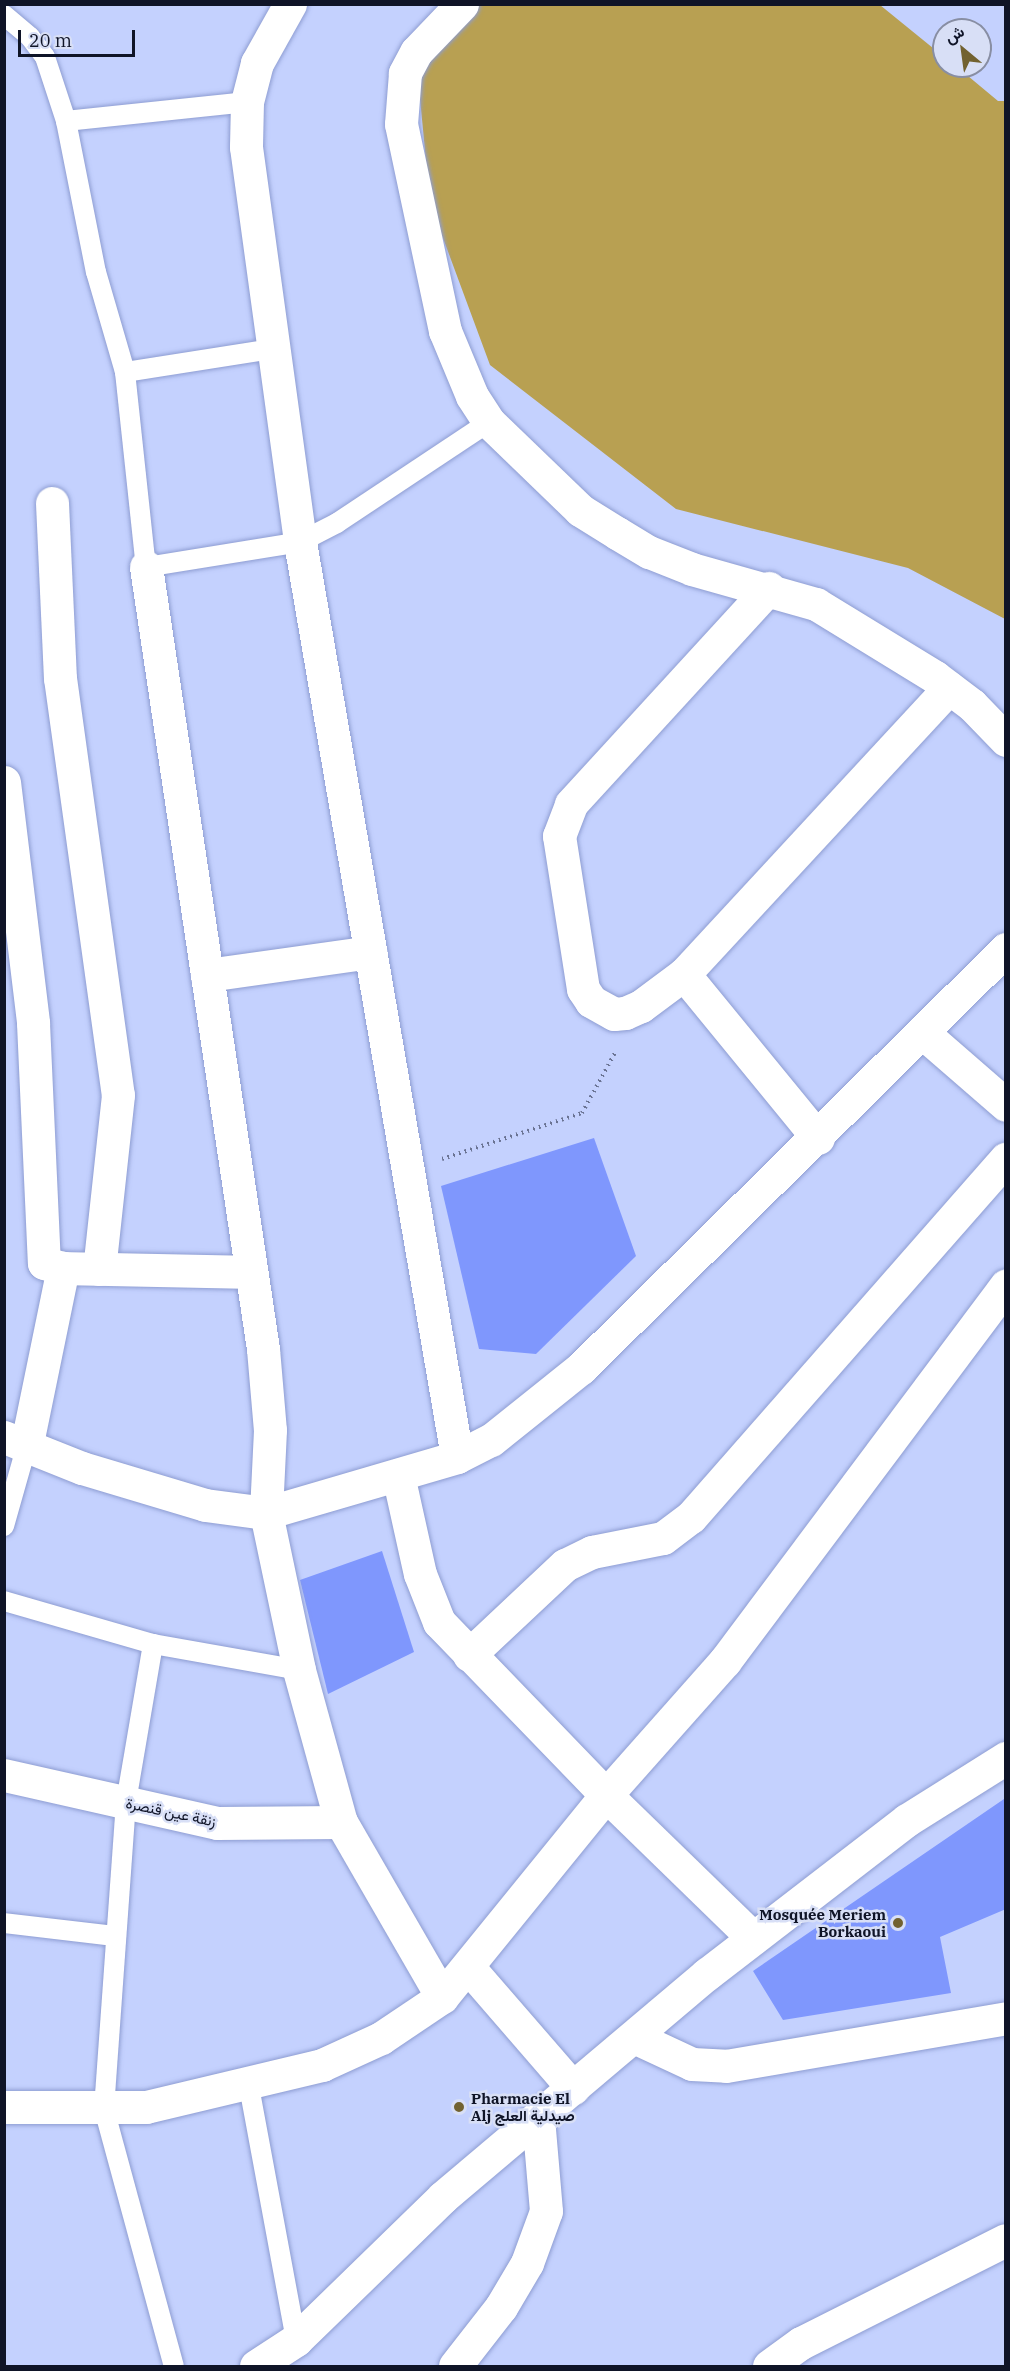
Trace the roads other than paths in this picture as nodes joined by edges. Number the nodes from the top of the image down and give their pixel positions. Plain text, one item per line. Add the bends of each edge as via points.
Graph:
1 (290, 4) edge
2 (462, 4) edge
3 (4, 15) edge
4 (247, 102) junction
5 (66, 121) junction
6 (272, 349) junction
7 (125, 372) junction
8 (489, 422) junction
9 (52, 503) dead end
10 (300, 542) junction
11 (146, 567) junction
12 (769, 588) junction
13 (949, 688) junction
14 (1005, 740) edge
15 (4, 782) edge
16 (1005, 949) edge
17 (370, 952) junction
18 (684, 974) junction
19 (207, 975) junction
20 (922, 1032) junction
21 (1005, 1105) edge
22 (818, 1138) junction
23 (1005, 1159) edge
24 (63, 1268) junction
25 (99, 1269) junction
26 (252, 1272) junction
27 (1005, 1285) edge
28 (15, 1442) edge
29 (457, 1457) junction
30 (398, 1475) junction
31 (266, 1513) junction
32 (4, 1526) edge
33 (4, 1601) edge
34 (153, 1644) junction
35 (469, 1655) junction
36 (298, 1670) junction
37 (1001, 1769) edge
38 (4, 1775) edge
39 (606, 1795) junction
40 (126, 1802) junction
41 (341, 1822) junction
42 (4, 1923) edge
43 (115, 1936) junction
44 (753, 1938) junction
45 (469, 1968) junction
46 (442, 1997) junction
47 (1005, 2018) edge
48 (634, 2037) junction
49 (248, 2081) junction
50 (573, 2088) junction
51 (4, 2106) edge
52 (104, 2109) junction
53 (538, 2118) junction
54 (1005, 2240) edge
55 (296, 2340) junction
56 (174, 2367) edge
57 (256, 2367) edge
58 (455, 2367) edge
59 (769, 2367) edge

1 - 4 street via 257,63
2 - 8 street via 416,52 405,74 401,124 445,331 471,396
3 - 5 lane via 30,37 45,57
4 - 5 lane
4 - 6 street via 246,147
5 - 7 lane via 96,272
6 - 7 lane
6 - 10 street
7 - 11 lane
8 - 10 lane via 337,523
8 - 12 street via 580,510 649,552 692,569
9 - 25 street via 60,678 118,1095
10 - 11 lane
10 - 17 street
11 - 19 street
12 - 13 street via 816,604 848,621
12 - 18 street via 571,804 562,822 560,854 584,989 597,1005 614,1014 641,1006
13 - 14 street
13 - 18 street
15 - 24 street via 33,1023 44,1263
16 - 20 street
17 - 19 street
17 - 29 street
18 - 22 street
19 - 26 street
20 - 21 street
20 - 22 street
22 - 29 street via 581,1368 491,1440
23 - 35 street via 692,1517 663,1538 592,1552 565,1564
24 - 25 street
24 - 28 street
25 - 26 street
26 - 31 street via 270,1430
27 - 39 street via 725,1661
28 - 31 street via 205,1504
28 - 32 lane
29 - 30 street
30 - 31 street
30 - 35 street via 420,1574 439,1622
31 - 36 street
33 - 34 lane
34 - 36 lane
34 - 40 lane
35 - 39 street
36 - 41 street
37 - 44 street via 907,1820
38 - 40 street, زنقة عين قنصرة
39 - 44 street
39 - 45 street
40 - 41 street, زنقة عين قنصرة via 217,1823
40 - 43 lane
41 - 46 street
42 - 43 lane
43 - 52 lane
44 - 48 street
45 - 46 street
45 - 50 street
46 - 49 street via 381,2038 322,2065
47 - 48 street via 726,2067 692,2064
48 - 50 street
49 - 52 street via 146,2107
49 - 55 lane
50 - 53 street
51 - 52 street
52 - 56 lane
53 - 55 street via 443,2197
53 - 58 street via 546,2211 522,2271 501,2307
54 - 59 street via 801,2343
55 - 57 street

